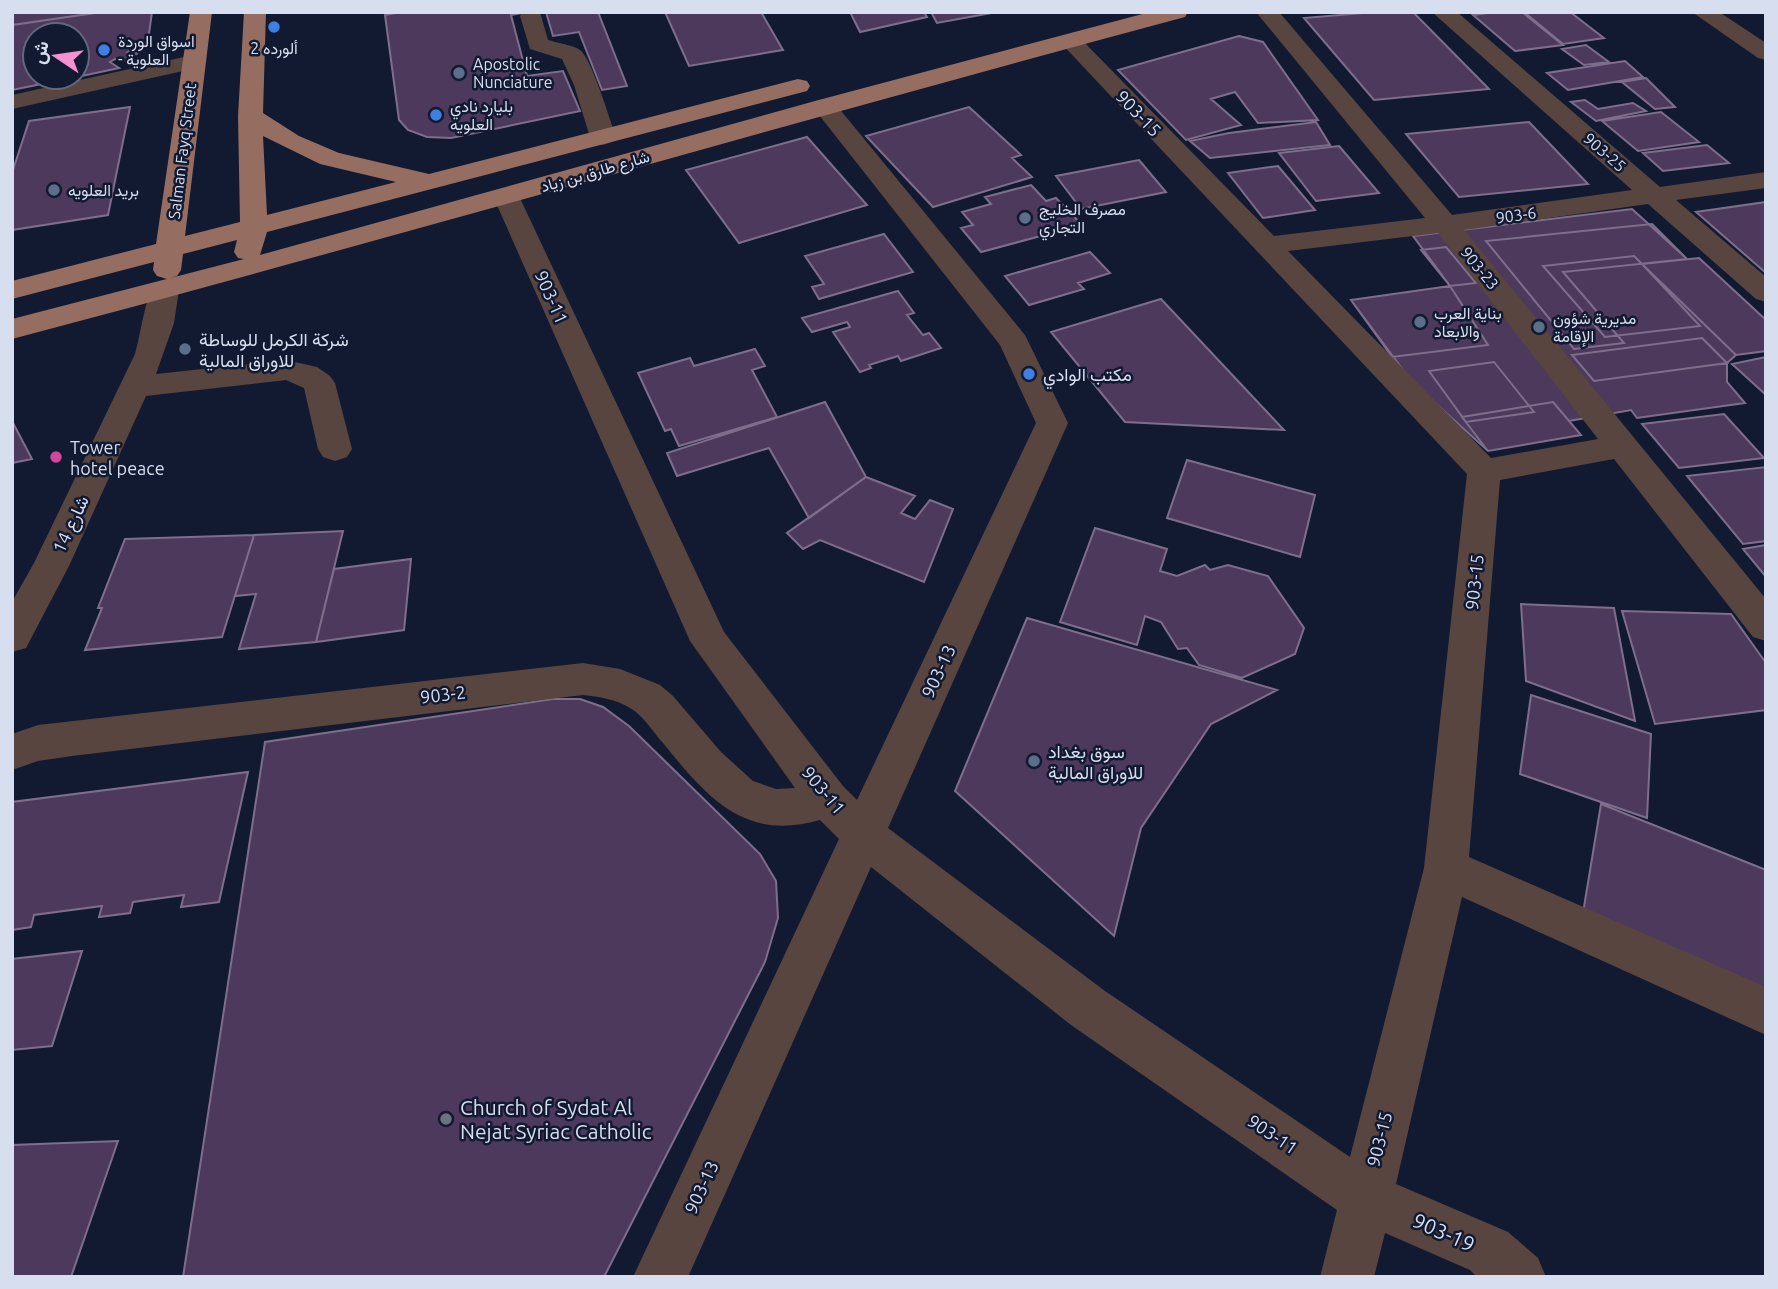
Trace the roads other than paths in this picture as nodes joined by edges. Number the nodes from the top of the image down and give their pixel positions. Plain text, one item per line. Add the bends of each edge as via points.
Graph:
1 (201, 12) edge
2 (255, 12) edge
3 (1177, 12) edge
4 (1267, 12) edge
5 (1443, 12) edge
6 (1703, 12) edge
7 (531, 16) dead end
8 (1066, 25) edge
9 (1766, 52) edge
10 (192, 62) junction
11 (820, 94) junction
12 (12, 102) edge
13 (250, 116) junction
14 (603, 137) junction
15 (437, 179) junction
16 (1766, 180) edge
17 (506, 196) junction
18 (1655, 196) junction
19 (1445, 224) junction
20 (254, 227) junction
21 (1265, 245) junction
22 (170, 248) junction
23 (245, 268) junction
24 (12, 290) edge
25 (164, 290) junction
26 (1766, 293) edge
27 (12, 329) edge
28 (134, 387) junction
29 (1624, 446) junction
30 (335, 449) dead end
31 (1484, 471) junction
32 (1766, 626) edge
33 (12, 637) edge
34 (12, 752) edge
35 (828, 799) junction
36 (863, 835) junction
37 (1446, 868) junction
38 (1766, 1011) edge
39 (1364, 1197) junction
40 (660, 1277) edge
41 (1347, 1277) edge
42 (1519, 1277) edge

1 - 10 main road, Salman Fayq Street
2 - 13 main road
3 - 8 main road, شارع طارق بن زياد
4 - 19 street, 903-23
5 - 18 street, 903-25
6 - 9 street
7 - 14 street via 538,44 572,54
8 - 11 main road, شارع طارق بن زياد
8 - 21 street, 903-15
10 - 12 street
10 - 22 main road, Salman Fayq Street
11 - 14 main road, شارع طارق بن زياد
11 - 17 main road, شارع طارق بن زياد
11 - 36 street, 903-13 via 1014,342 1052,423
13 - 15 main road via 284,140 323,158 377,172
13 - 20 main road
14 - 15 main road, شارع طارق بن زياد
15 - 20 main road, شارع طارق بن زياد
16 - 18 street, 903-6
17 - 23 main road, شارع طارق بن زياد
17 - 35 street, 903-11 via 709,641
18 - 19 street, 903-6
18 - 26 street, 903-25
19 - 21 street, 903-6
19 - 29 street, 903-23
20 - 22 main road, شارع طارق بن زياد
20 - 23 main road
21 - 31 street, 903-15
22 - 24 main road, شارع طارق بن زياد
22 - 25 main road, Salman Fayq Street
23 - 25 main road, شارع طارق بن زياد
25 - 27 main road, شارع طارق بن زياد
25 - 28 street, شارع 14 via 150,354
28 - 30 street via 286,370 306,374 319,383
28 - 33 street, شارع 14 via 51,566
29 - 31 street
29 - 32 street, 903-23
31 - 37 street, 903-15
34 - 35 street, 903-2 via 72,738 583,679 608,682 653,702 729,789 746,800 786,809
35 - 36 street, 903-11
36 - 39 street, 903-11 via 1088,1008
36 - 40 street, 903-13
37 - 38 street
37 - 39 street, 903-15
39 - 41 street, 903-15
39 - 42 street, 903-19 via 1489,1251

